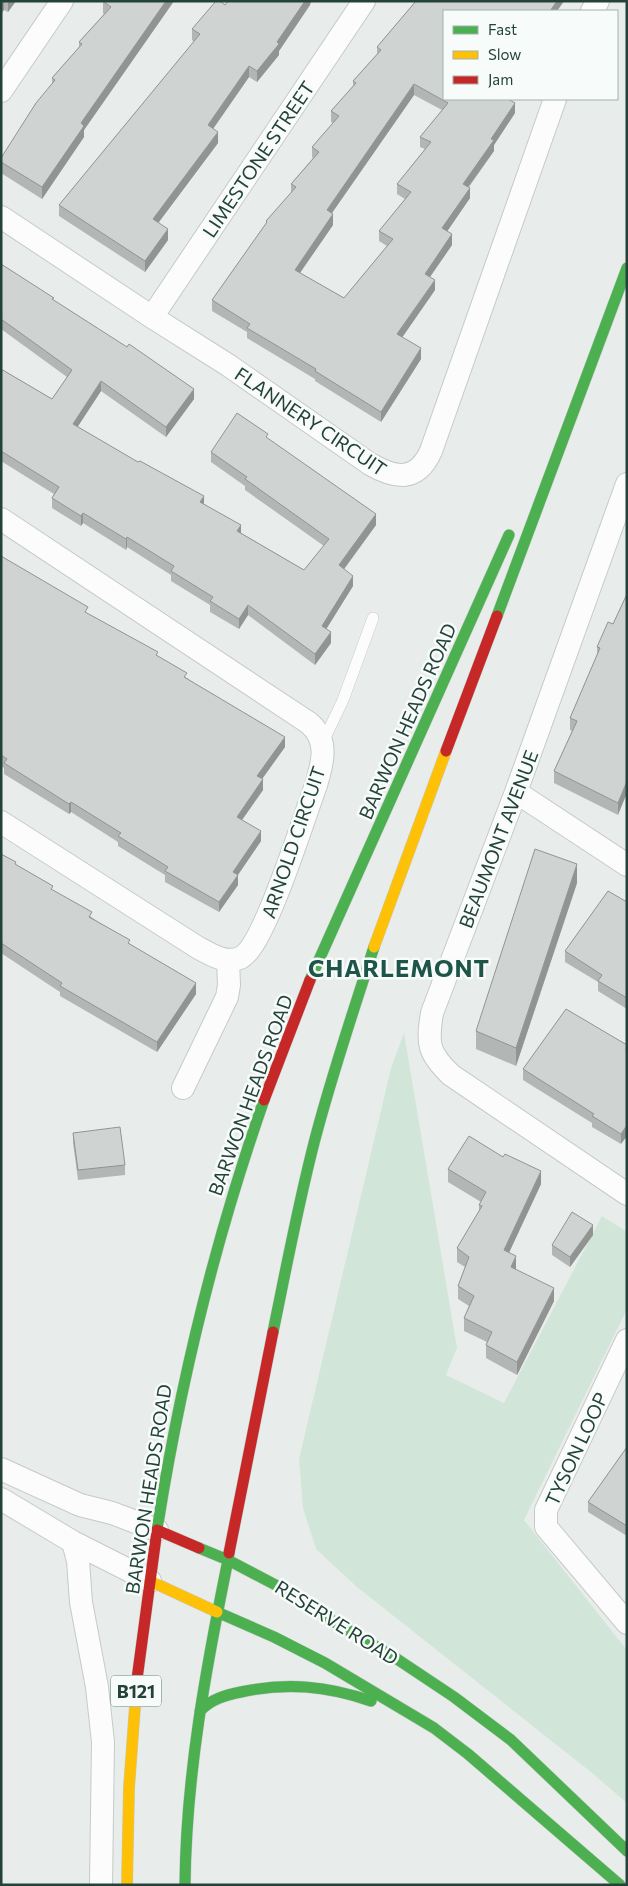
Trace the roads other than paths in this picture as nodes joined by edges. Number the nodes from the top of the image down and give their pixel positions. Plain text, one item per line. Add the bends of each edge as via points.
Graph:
1 (62, 1) edge
2 (364, 1) edge
3 (1, 91) edge
4 (555, 100) edge
5 (1, 217) edge
6 (627, 268) edge
7 (621, 285) junction
8 (152, 317) junction
9 (544, 457) dead end
10 (627, 484) edge
11 (1, 519) edge
12 (516, 521) dead end
13 (619, 535) edge
14 (373, 618) dead end
15 (322, 742) junction
16 (516, 792) junction
17 (1, 822) edge
18 (627, 865) edge
19 (228, 960) junction
20 (183, 1088) dead end
21 (627, 1194) edge
22 (627, 1340) edge
23 (1, 1469) edge
24 (1, 1500) edge
25 (157, 1530) junction
26 (73, 1542) junction
27 (228, 1560) junction
28 (150, 1581) junction
29 (217, 1612) junction
30 (627, 1623) edge
31 (200, 1711) junction
32 (434, 1728) junction
33 (627, 1851) edge
34 (102, 1885) edge
35 (127, 1885) edge
36 (185, 1885) edge
37 (620, 1885) edge

1 - 3 street
2 - 8 street, LIMESTONE STREET
4 - 8 street, FLANNERY CIRCUIT via 435,442 426,461 406,476 394,475 370,464 228,365
5 - 8 street, FLANNERY CIRCUIT
6 - 7 main road
7 - 9 main road
7 - 27 main road via 380,929 337,1063 295,1221
10 - 13 street, BEAUMONT AVENUE
11 - 15 street, ARNOLD CIRCUIT via 309,723 317,730
12 - 25 main road, BARWON HEADS ROAD via 303,998 251,1138 188,1360
13 - 16 street, BEAUMONT AVENUE
14 - 15 lane via 343,700
15 - 19 street, ARNOLD CIRCUIT via 324,756 320,771 264,924 246,954
16 - 18 street
16 - 21 street, BEAUMONT AVENUE via 432,1013 428,1036 431,1050 451,1075
17 - 19 street via 197,947
19 - 20 street via 229,985 225,1003
22 - 30 street, TYSON LOOP via 546,1510 546,1527
23 - 25 street, RESERVE ROAD via 80,1504
24 - 26 street, RESERVE ROAD
25 - 27 main road, RESERVE ROAD
25 - 28 main road, BARWON HEADS ROAD
26 - 28 street, RESERVE ROAD
26 - 34 street via 103,1742
27 - 29 main road
27 - 33 main road, RESERVE ROAD via 282,1588 454,1697 511,1740
28 - 29 main road, RESERVE ROAD
28 - 35 main road, BARWON HEADS ROAD / B121 via 132,1738
29 - 31 main road
29 - 32 main road, RESERVE ROAD via 325,1663
31 - 32 main road via 222,1697 259,1688 301,1685 363,1698
31 - 36 main road via 188,1818
32 - 37 main road, RESERVE ROAD

